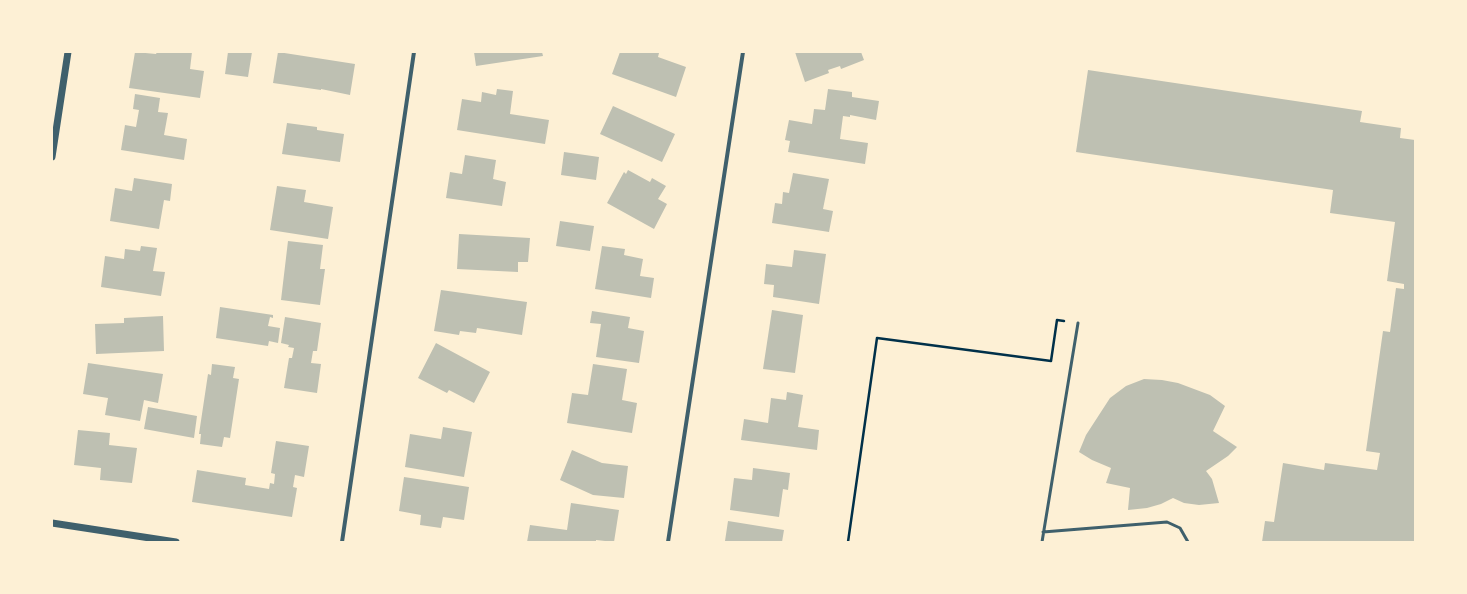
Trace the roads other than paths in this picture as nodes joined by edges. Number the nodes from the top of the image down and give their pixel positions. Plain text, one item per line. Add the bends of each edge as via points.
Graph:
1 (68, 52) edge
2 (414, 52) edge
3 (743, 52) edge
4 (52, 156) edge
5 (1078, 323) dead end
6 (52, 524) edge
7 (1043, 532) junction
8 (176, 542) edge
9 (342, 542) edge
10 (668, 542) edge
11 (1042, 542) edge
12 (1188, 542) edge

1 - 4 street
2 - 9 street
3 - 10 street
5 - 7 lane
6 - 8 street
7 - 11 lane
7 - 12 lane via 1167,522 1180,528

